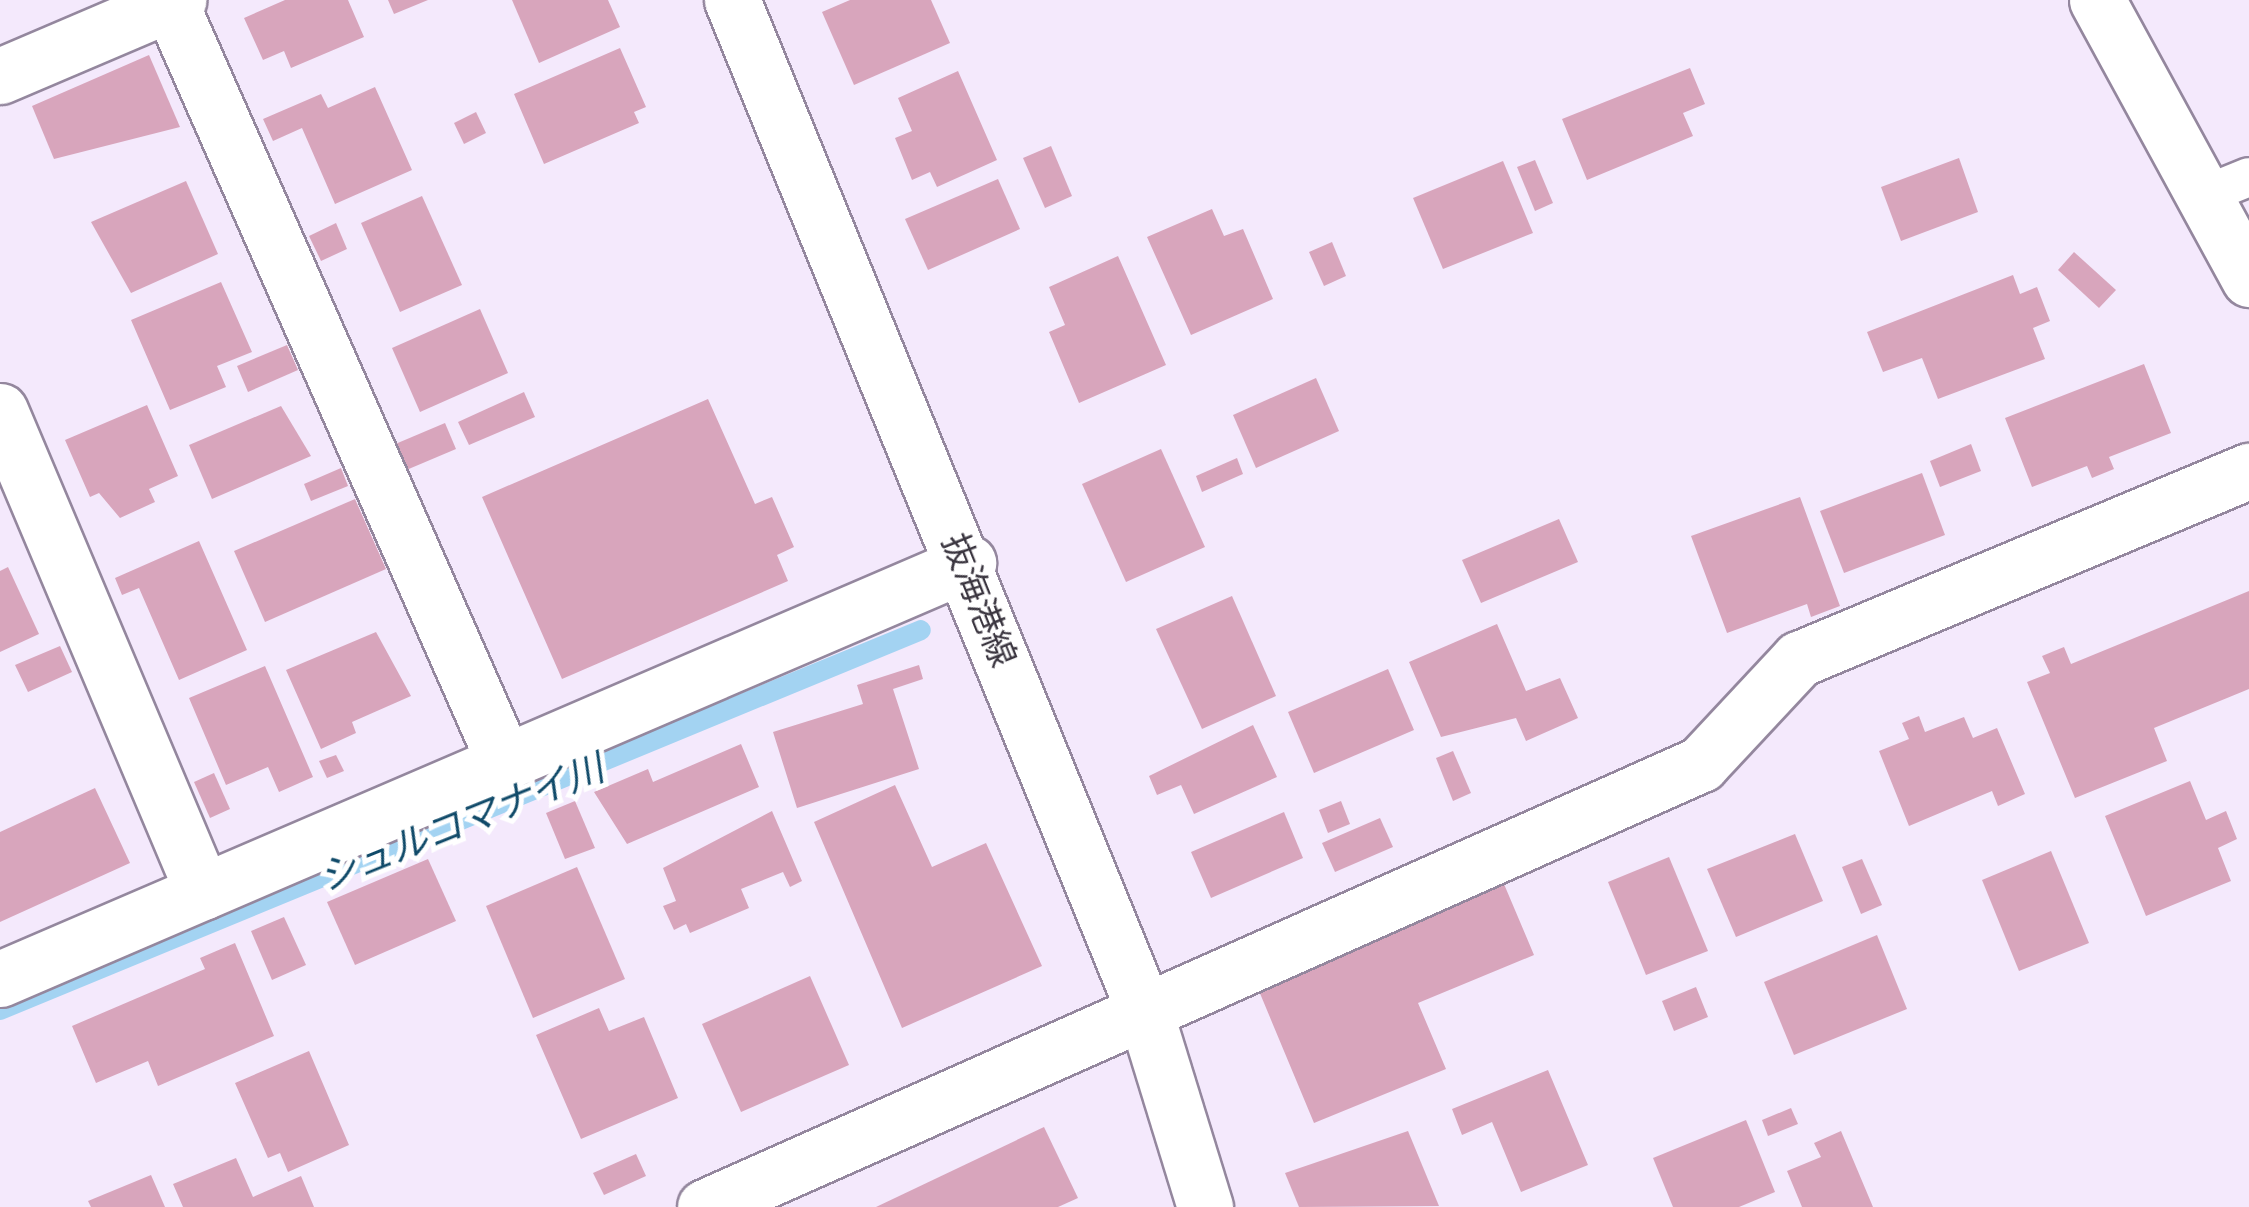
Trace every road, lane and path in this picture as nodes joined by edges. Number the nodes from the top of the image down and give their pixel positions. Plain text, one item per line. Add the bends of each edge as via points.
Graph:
1 (732, 0) edge
2 (2097, 0) edge
3 (174, 2) edge
4 (0, 76) edge
5 (2228, 186) edge
6 (2249, 279) edge
7 (0, 411) edge
8 (2249, 471) edge
9 (968, 563) junction
10 (506, 763) junction
11 (203, 892) junction
12 (0, 980) edge
13 (1146, 1015) junction
14 (705, 1207) edge
15 (1204, 1207) edge

1 - 9 street, 抜海港線
2 - 5 street
3 - 4 street
3 - 10 street
5 - 6 street
7 - 11 street
8 - 13 street via 1799,659 1701,764
9 - 10 street
9 - 13 street, 抜海港線
10 - 11 street
11 - 12 street
13 - 14 street
13 - 15 street, 抜海港線

